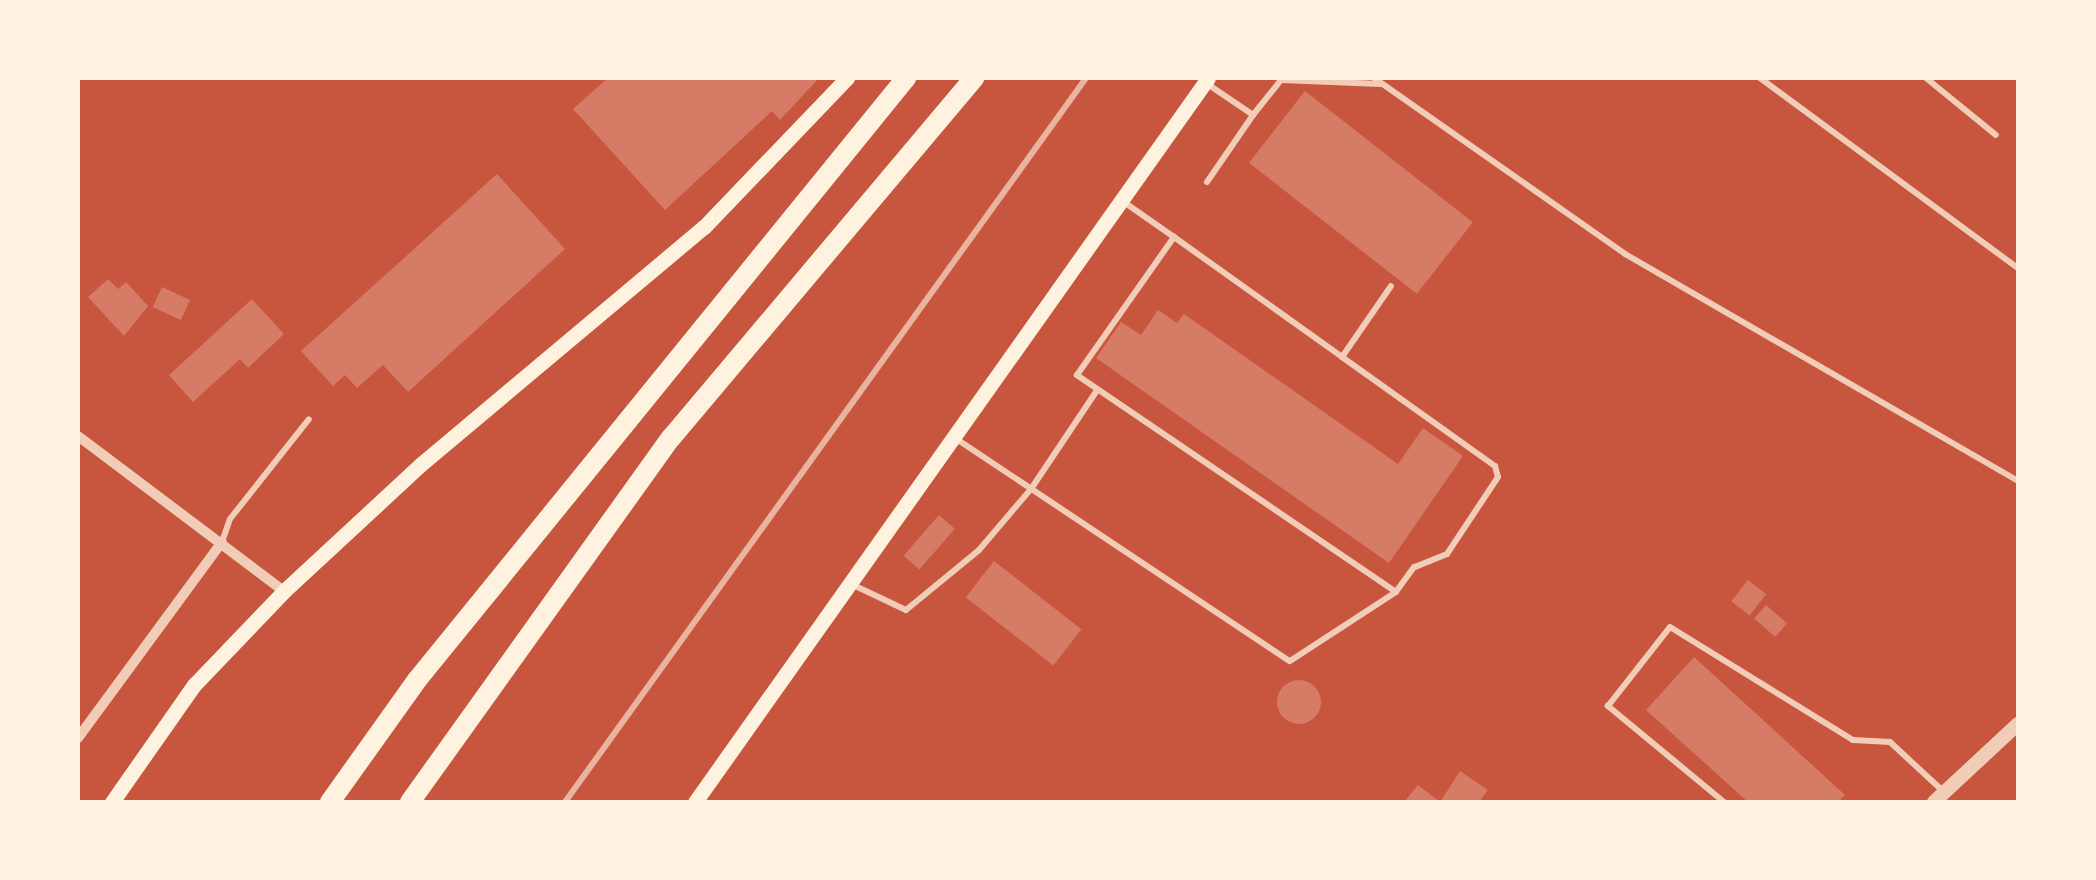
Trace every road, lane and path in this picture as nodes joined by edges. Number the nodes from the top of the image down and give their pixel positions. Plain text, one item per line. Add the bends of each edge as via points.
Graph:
1 (847, 78) edge
2 (906, 78) edge
3 (974, 78) edge
4 (1374, 78) edge
5 (1760, 78) edge
6 (1926, 78) edge
7 (1206, 80) edge
8 (1381, 84) junction
9 (1253, 116) junction
10 (1996, 135) dead end
11 (1207, 182) dead end
12 (1120, 200) junction
13 (1174, 237) junction
14 (2018, 268) edge
15 (1391, 286) dead end
16 (1342, 358) junction
17 (1098, 389) junction
18 (310, 419) dead end
19 (78, 436) edge
20 (951, 436) junction
21 (2018, 481) edge
22 (1032, 489) junction
23 (222, 542) junction
24 (850, 582) junction
25 (284, 590) junction
26 (1396, 592) junction
27 (2018, 724) edge
28 (78, 738) edge
29 (1939, 798) edge
30 (112, 802) edge
31 (330, 802) edge
32 (410, 802) edge
33 (695, 802) edge
34 (1724, 802) edge

1 - 25 main road via 704,228 420,464
2 - 31 highway via 417,680
3 - 32 highway via 671,438
4 - 8 lane
5 - 14 lane
6 - 10 lane
7 - 9 lane
7 - 12 main road
8 - 9 lane via 1281,80
8 - 21 lane via 1625,254
9 - 11 lane
12 - 13 lane
12 - 20 main road
13 - 16 lane
13 - 17 lane via 1076,376
15 - 16 lane
16 - 26 lane via 1495,466 1498,478 1447,554 1414,567
17 - 22 lane
17 - 26 lane
18 - 23 lane via 230,519
19 - 23 street
20 - 22 lane
20 - 24 main road
22 - 24 lane via 978,550 906,610
22 - 26 lane via 1290,661
23 - 25 street
23 - 28 street
24 - 33 main road
25 - 30 main road via 194,685
27 - 29 street
29 - 34 lane via 1890,742 1853,740 1670,627 1608,706

